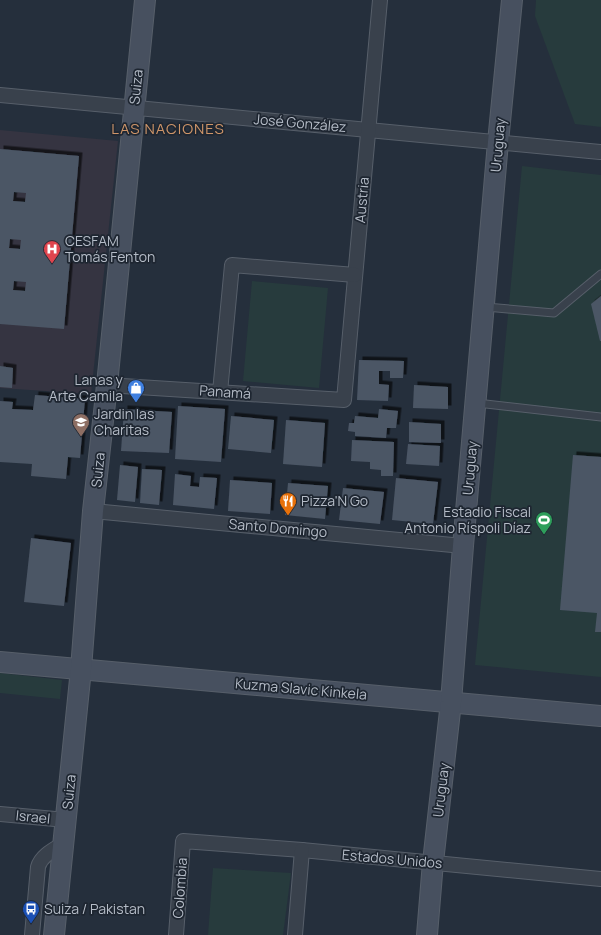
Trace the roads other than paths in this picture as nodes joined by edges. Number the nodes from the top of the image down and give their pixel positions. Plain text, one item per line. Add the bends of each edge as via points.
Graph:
1 (144, 0) edge
2 (380, 0) edge
3 (512, 0) edge
4 (0, 95) edge
5 (134, 108) junction
6 (368, 130) junction
7 (498, 142) junction
8 (600, 152) dead end
9 (601, 274) edge
10 (355, 275) junction
11 (484, 307) junction
12 (107, 385) junction
13 (220, 392) junction
14 (344, 400) joint
15 (476, 403) junction
16 (601, 417) edge
17 (93, 511) junction
18 (463, 546) junction
19 (0, 662) edge
20 (81, 669) junction
21 (451, 702) junction
22 (601, 716) edge
23 (0, 814) edge
24 (66, 820) junction
25 (183, 841) joint
26 (63, 844) junction
27 (302, 850) junction
28 (433, 862) junction
29 (601, 879) edge
30 (32, 935) edge
31 (54, 935) edge
32 (176, 935) edge
33 (295, 935) edge
34 (427, 935) edge

1 - 5 street, Suiza
2 - 6 street, Austria
3 - 7 street, Uruguay
4 - 5 street, José González
5 - 6 street, José González
5 - 12 street, Suiza
6 - 7 street, José González
6 - 10 street, Austria
7 - 8 street, José González
7 - 11 street, Uruguay
9 - 11 lane via 554,313
10 - 13 street via 232,265
10 - 14 street, Austria
11 - 15 street, Uruguay
12 - 13 street, Panamá
12 - 17 street, Suiza
13 - 14 street, Panamá
15 - 16 lane
15 - 18 street, Uruguay
17 - 18 street, Santo Domingo
17 - 20 street, Suiza
18 - 21 street, Uruguay
19 - 20 street, Kuzma Slavic Kinkela
20 - 21 street, Kuzma Slavic Kinkela
20 - 24 street, Suiza
21 - 22 street, Kuzma Slavic Kinkela
21 - 28 street, Uruguay
23 - 24 street, Israel
24 - 26 street, Suiza
25 - 27 street, Estados Unidos
25 - 32 street, Colombia
26 - 30 street via 39,862
26 - 31 street, Suiza
27 - 28 street, Estados Unidos
27 - 33 street
28 - 29 street, Estados Unidos
28 - 34 street, Uruguay

